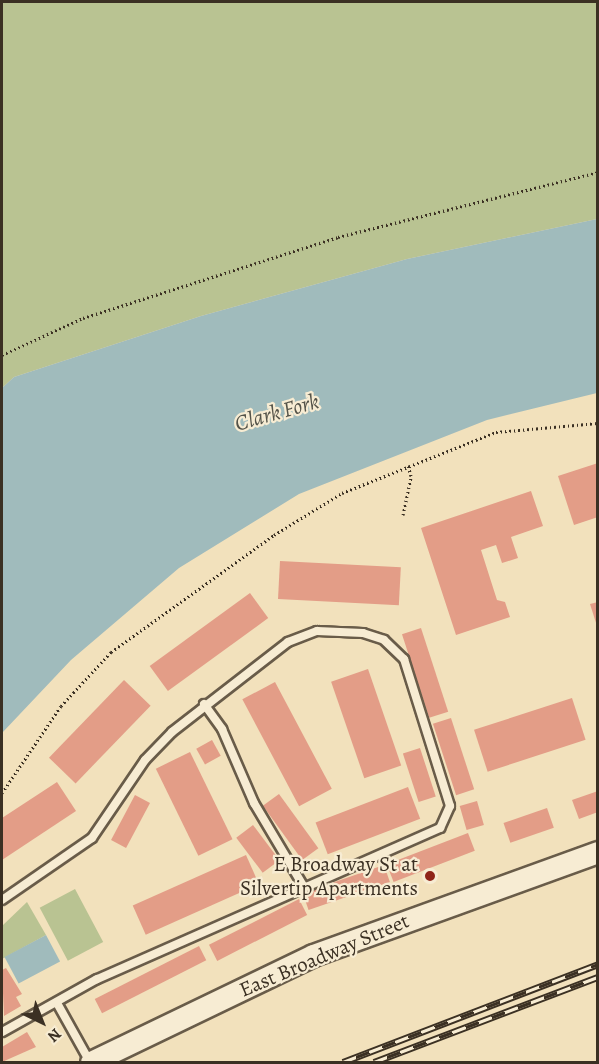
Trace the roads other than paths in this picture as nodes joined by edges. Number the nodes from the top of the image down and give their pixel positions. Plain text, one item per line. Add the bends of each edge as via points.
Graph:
1 (204, 704) junction
2 (597, 852) edge
3 (302, 885) junction
4 (2, 900) edge
5 (57, 1003) junction
6 (2, 1032) edge
7 (91, 1062) edge

1 - 3 lane via 222,729 254,803
1 - 3 lane via 288,642 317,631 375,635 404,659 450,814 432,832
1 - 4 lane via 145,760 93,838
2 - 7 main road, East Broadway Street via 313,956
3 - 5 lane
5 - 6 lane
5 - 7 lane

